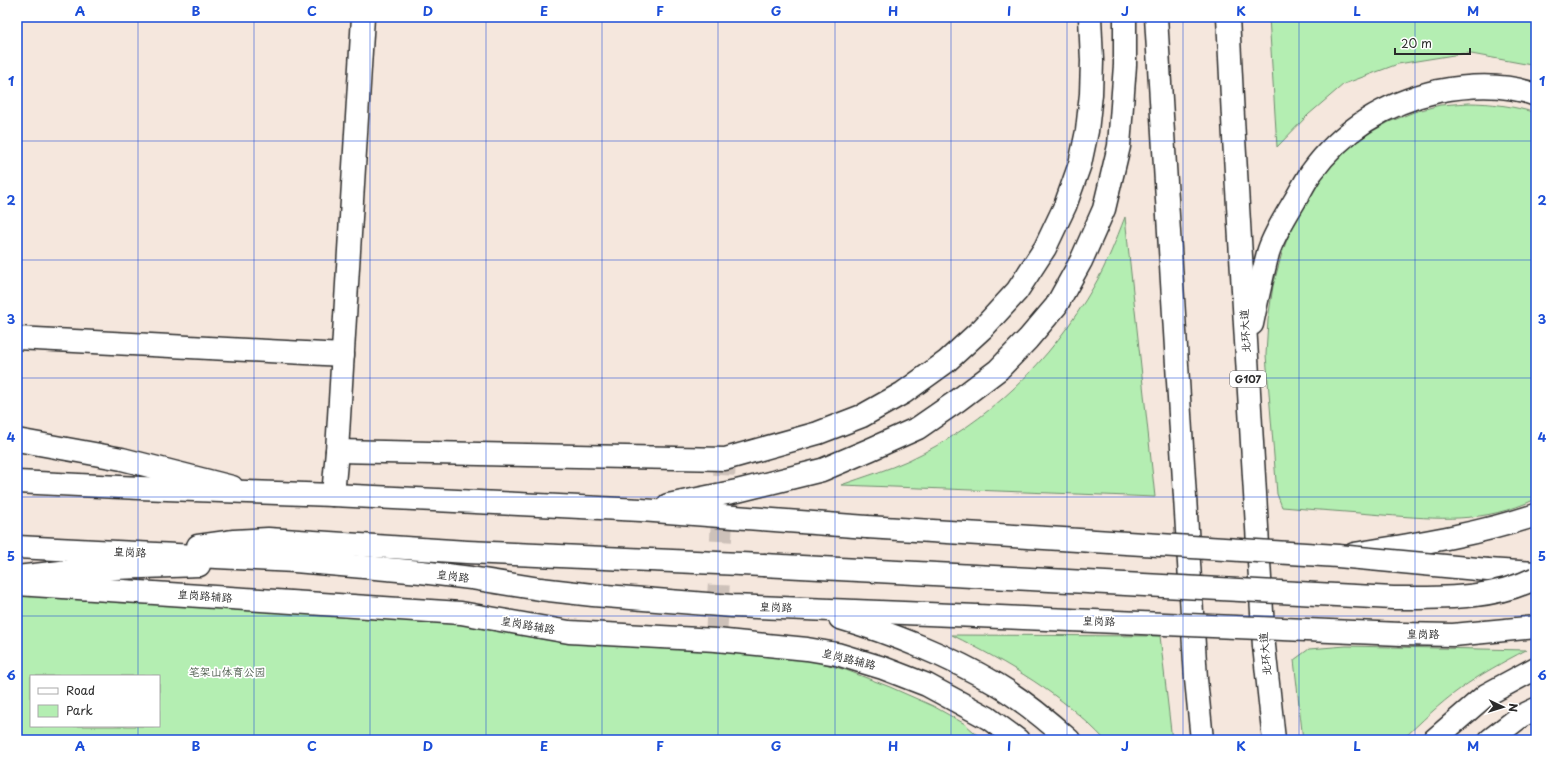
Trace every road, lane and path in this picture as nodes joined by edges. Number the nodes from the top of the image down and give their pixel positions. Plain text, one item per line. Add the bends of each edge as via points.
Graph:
1 (363, 17) edge
2 (1090, 17) edge
3 (1125, 17) edge
4 (1156, 17) edge
5 (1228, 17) edge
6 (1536, 95) edge
7 (17, 338) edge
8 (1246, 348) junction
9 (343, 355) junction
10 (17, 440) edge
11 (337, 451) junction
12 (17, 482) edge
13 (253, 492) junction
14 (333, 495) junction
15 (641, 510) junction
16 (1536, 515) edge
17 (17, 547) edge
18 (117, 552) junction
19 (1338, 556) junction
20 (295, 560) junction
21 (1536, 573) edge
22 (17, 578) edge
23 (1536, 578) edge
24 (17, 584) edge
25 (810, 609) junction
26 (1536, 627) edge
27 (1536, 668) edge
28 (1536, 709) edge
29 (1018, 740) edge
30 (1069, 740) edge
31 (1202, 740) edge
32 (1274, 740) edge
33 (1434, 740) edge
34 (1490, 740) edge

1 - 9 main road
2 - 11 main road via 1092,62 1087,131 1080,164 1065,206 1045,248 1017,291 983,328 946,362 902,393 862,416 818,433 725,459
3 - 15 main road via 1125,65 1119,146 1104,209 1082,261 1056,306 998,370 918,428 822,470 737,491
4 - 31 main road via 1196,679
5 - 8 main road, 北环大道 / G107
6 - 8 main road via 1491,86 1455,88 1415,96 1376,114 1341,139 1311,173 1269,251
7 - 9 main road
8 - 32 main road, 北环大道 / G107 via 1264,646
9 - 11 main road
10 - 13 main road via 122,459
11 - 14 main road
12 - 13 main road
13 - 14 main road
14 - 15 main road
15 - 19 main road, bridge
16 - 19 main road, bridge via 1500,527
17 - 18 main road, 皇岗路
18 - 20 main road, 皇岗路
18 - 23 main road, bridge via 268,539 468,552 1394,598 1442,598 1490,593
19 - 21 main road, bridge
20 - 22 main road via 88,569
20 - 25 main road, 皇岗路 via 421,572 593,595 732,606
24 - 29 main road, 皇岗路辅路 via 461,613 569,632 716,640 808,649 876,665 927,685 988,718
25 - 26 main road, 皇岗路, bridge via 1401,634 1453,635
25 - 30 main road via 868,626 969,668 998,685
27 - 33 main road via 1486,695
28 - 34 main road via 1521,716

